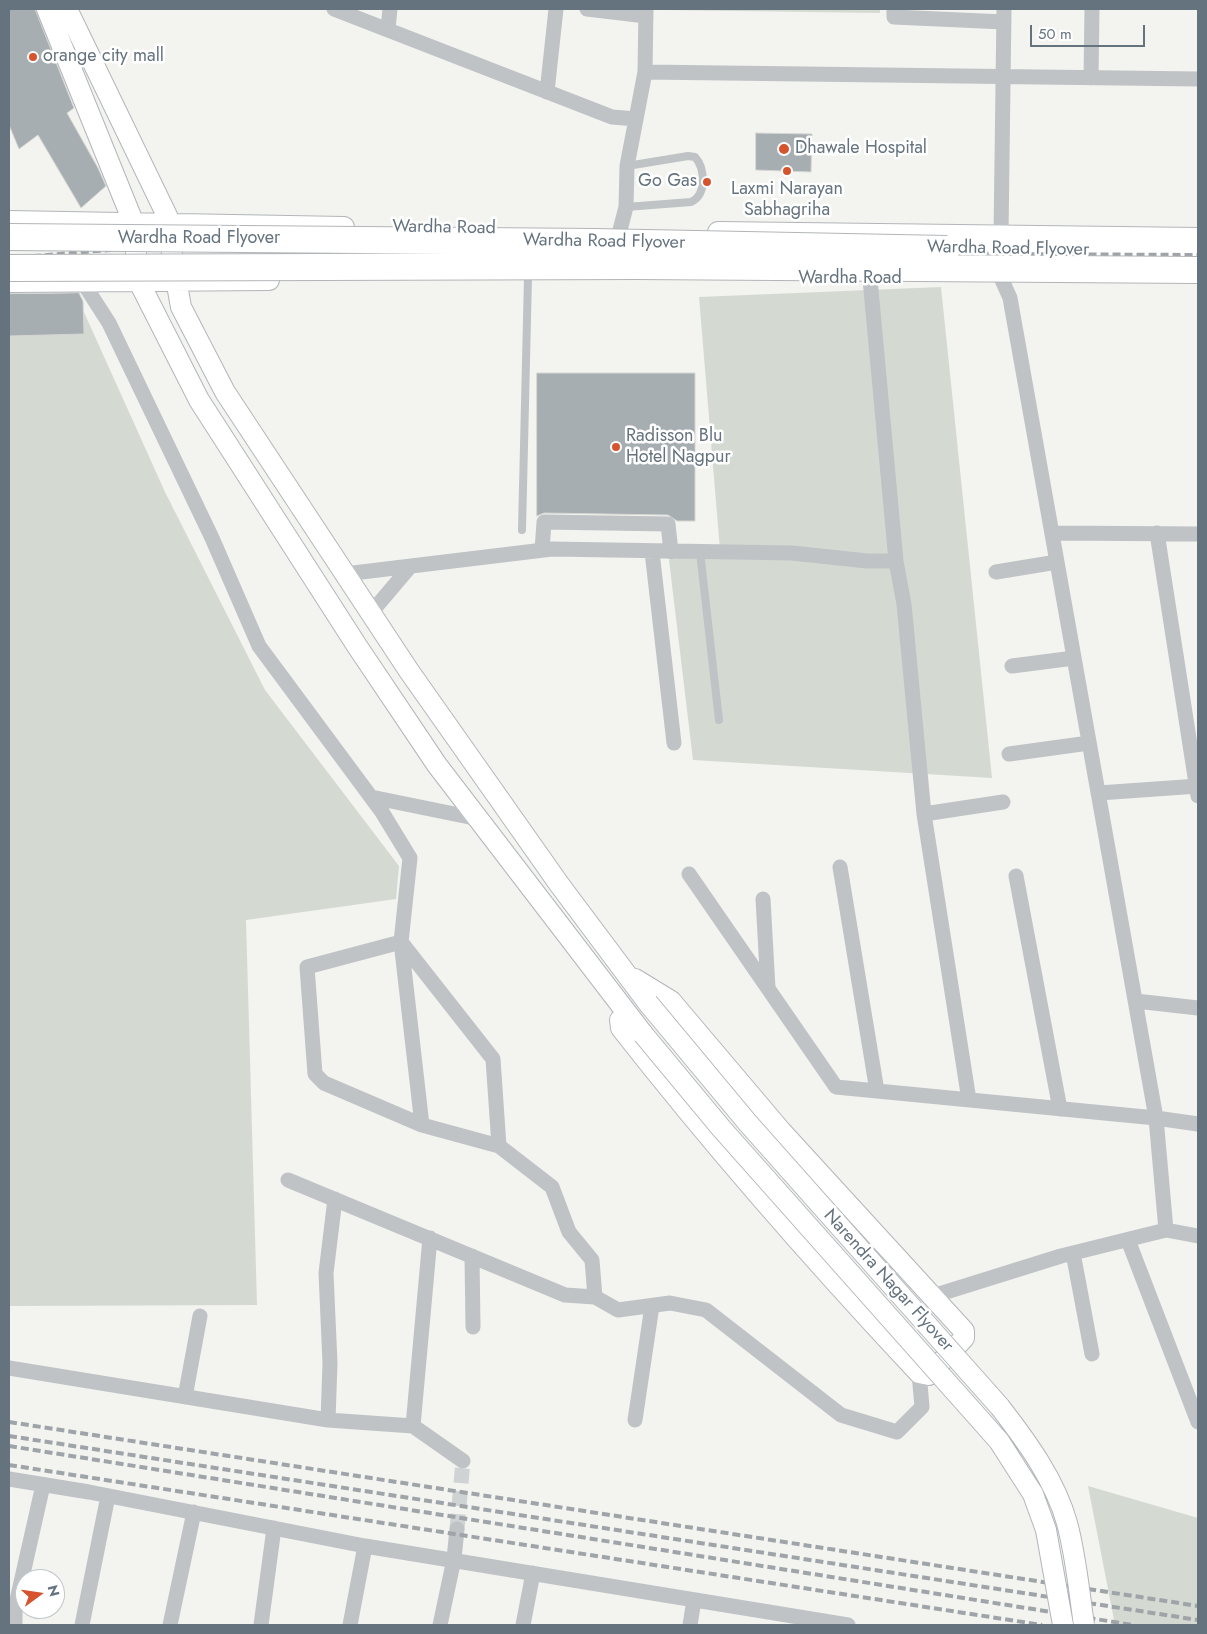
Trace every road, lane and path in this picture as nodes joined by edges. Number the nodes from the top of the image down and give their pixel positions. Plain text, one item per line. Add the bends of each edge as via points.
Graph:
1 (47, 9) edge
2 (67, 9) edge
3 (334, 9) edge
4 (390, 9) edge
5 (556, 9) edge
6 (587, 9) edge
7 (894, 9) edge
8 (1092, 9) edge
9 (646, 12) edge
10 (1004, 15) edge
11 (388, 30) junction
12 (645, 72) junction
13 (1004, 75) junction
14 (1091, 78) junction
15 (1198, 79) edge
16 (547, 92) junction
17 (636, 118) junction
18 (626, 166) junction
19 (626, 207) junction
20 (9, 221) edge
21 (134, 224) junction
22 (170, 224) junction
23 (620, 230) junction
24 (1001, 235) junction
25 (9, 237) edge
26 (1198, 238) edge
27 (1198, 251) edge
28 (9, 268) edge
29 (1198, 270) edge
30 (528, 277) junction
31 (870, 279) junction
32 (138, 280) junction
33 (1002, 280) junction
34 (176, 281) junction
35 (1198, 281) edge
36 (9, 282) edge
37 (82, 282) junction
38 (522, 530) dead end
39 (1157, 533) junction
40 (1052, 534) junction
41 (1198, 534) edge
42 (542, 550) junction
43 (652, 552) junction
44 (671, 552) junction
45 (700, 552) junction
46 (896, 561) junction
47 (1057, 562) junction
48 (409, 568) junction
49 (996, 572) dead end
50 (344, 574) junction
51 (370, 614) junction
52 (1074, 658) junction
53 (1012, 666) dead end
54 (718, 720) dead end
55 (674, 743) dead end
56 (1089, 743) junction
57 (1009, 754) dead end
58 (1198, 789) edge
59 (1098, 793) junction
60 (371, 797) junction
61 (1003, 802) dead end
62 (924, 814) junction
63 (479, 819) junction
64 (840, 867) dead end
65 (688, 874) dead end
66 (1016, 876) dead end
67 (763, 899) dead end
68 (400, 942) junction
69 (623, 972) junction
70 (768, 990) junction
71 (614, 996) junction
72 (1136, 1001) junction
73 (1198, 1008) edge
74 (877, 1091) junction
75 (969, 1100) junction
76 (1060, 1108) junction
77 (1156, 1118) junction
78 (1198, 1124) edge
79 (422, 1125) junction
80 (499, 1146) junction
81 (288, 1180) dead end
82 (335, 1199) junction
83 (1166, 1230) junction
84 (1198, 1236) edge
85 (430, 1238) junction
86 (1128, 1240) junction
87 (1074, 1253) junction
88 (472, 1256) junction
89 (933, 1296) junction
90 (595, 1297) junction
91 (652, 1306) junction
92 (200, 1316) dead end
93 (473, 1327) dead end
94 (1092, 1354) dead end
95 (9, 1368) edge
96 (919, 1373) junction
97 (185, 1397) junction
98 (328, 1420) junction
99 (634, 1420) dead end
100 (1198, 1422) edge
101 (413, 1426) junction
102 (463, 1461) dead end
103 (9, 1479) edge
104 (44, 1485) junction
105 (108, 1496) junction
106 (194, 1512) junction
107 (274, 1528) junction
108 (457, 1529) tunnel mouth
109 (365, 1546) junction
110 (454, 1559) junction
111 (534, 1573) junction
112 (694, 1600) junction
113 (15, 1625) edge
114 (82, 1625) edge
115 (170, 1625) edge
116 (261, 1625) edge
117 (350, 1625) edge
118 (440, 1625) edge
119 (523, 1625) edge
120 (690, 1625) edge
121 (848, 1625) edge
122 (1063, 1625) edge
123 (1084, 1625) edge

1 - 21 main road
2 - 22 main road
3 - 11 street
4 - 11 street
5 - 16 street
6 - 9 street
7 - 10 street via 894,18
8 - 14 street
9 - 12 street
10 - 13 street
11 - 16 street
12 - 13 street
12 - 17 street
13 - 14 street
13 - 24 street
14 - 15 street
16 - 17 street via 612,117
17 - 18 street
18 - 19 street
18 - 19 lane via 695,157 701,164 702,193 691,202
19 - 23 street
20 - 21 main road, Wardha Road
21 - 22 main road, Wardha Road
21 - 32 main road
22 - 23 main road, Wardha Road
22 - 34 main road, Narendra Nagar Flyover
23 - 24 main road, Wardha Road
24 - 26 main road, Wardha Road
25 - 27 highway, Wardha Road Flyover, bridge
28 - 29 highway, Wardha Road Flyover, bridge via 636,266
30 - 31 main road, Wardha Road
30 - 34 main road, Wardha Road
30 - 38 lane
31 - 33 main road, Wardha Road
31 - 46 street
32 - 34 main road, Wardha Road
32 - 37 main road, Wardha Road
32 - 63 main road, Narendra Nagar Flyover via 199,400 357,646 437,765
33 - 35 main road, Wardha Road
33 - 40 street via 1010,298
34 - 50 main road, Narendra Nagar Flyover via 181,307 225,392
36 - 37 main road, Wardha Road
37 - 60 street via 109,323 212,538 259,646
39 - 40 street
39 - 41 street
39 - 58 street
40 - 47 street
42 - 43 street
42 - 44 street via 544,522 668,524
42 - 48 street
43 - 44 street
43 - 55 street
44 - 45 street
45 - 46 street via 792,553
45 - 54 lane
46 - 62 street via 904,604
47 - 49 street
47 - 52 street
48 - 50 street
48 - 51 street
50 - 51 main road, Narendra Nagar Flyover
51 - 69 main road, Narendra Nagar Flyover
52 - 53 street
52 - 56 street
56 - 57 street
56 - 59 street
58 - 59 street
59 - 72 street
60 - 63 street
60 - 68 street via 410,858
61 - 62 street
62 - 75 street
63 - 71 main road, Narendra Nagar Flyover
64 - 74 street
65 - 70 street
66 - 76 street
67 - 70 street
68 - 79 street
68 - 79 street via 306,967 315,1074 324,1083
68 - 80 street via 493,1060
69 - 89 main road via 671,1001 781,1131
69 - 123 main road, Narendra Nagar Flyover, bridge via 747,1122 1000,1407 1029,1445 1067,1521
70 - 74 street via 836,1087
71 - 96 main road via 621,1028 665,1084 773,1212
71 - 122 main road, Narendra Nagar Flyover, bridge via 721,1128 999,1441 1033,1494 1046,1530
72 - 73 street
72 - 77 street
74 - 75 street
75 - 76 street
76 - 77 street
77 - 78 street
77 - 83 street
79 - 80 street
80 - 90 street via 552,1187 569,1232 592,1260
81 - 82 street
82 - 85 street
82 - 98 street via 326,1273 330,1363
83 - 84 street
83 - 86 street
85 - 88 street
85 - 101 street
86 - 87 street
86 - 100 street
87 - 89 street
87 - 94 street
88 - 90 street via 565,1295
88 - 93 street
89 - 96 main road via 964,1330 964,1338 929,1375
90 - 91 street via 618,1310
91 - 96 street via 670,1303 706,1310 841,1415 897,1432 922,1407
91 - 99 street
92 - 97 street
95 - 97 street
97 - 98 street
98 - 101 street
101 - 102 street
103 - 104 street
104 - 105 street
104 - 113 street via 15,1609
105 - 106 street
105 - 114 street
106 - 107 street
106 - 115 street
107 - 109 street
107 - 116 street
108 - 110 street
109 - 110 street
109 - 117 street
110 - 111 street
110 - 118 street
111 - 112 street
111 - 119 street
112 - 120 street
112 - 121 street

